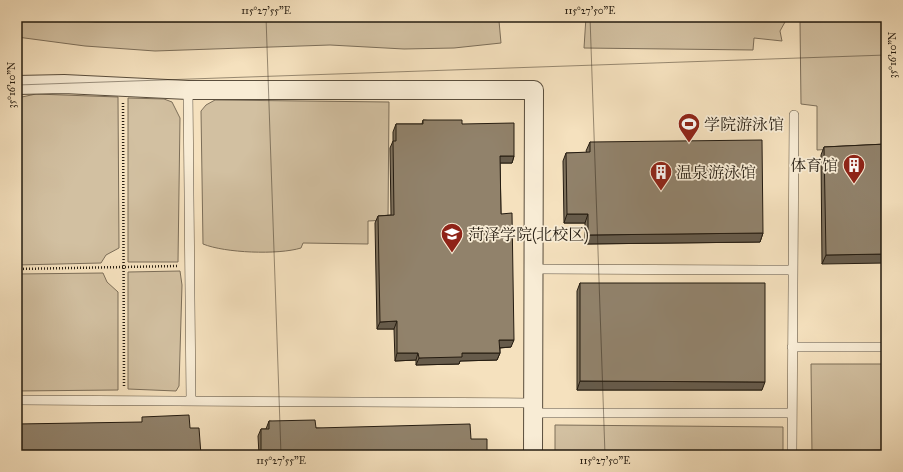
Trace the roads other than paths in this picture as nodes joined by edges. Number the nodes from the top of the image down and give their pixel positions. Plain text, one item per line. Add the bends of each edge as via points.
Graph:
1 (17, 85) edge
2 (188, 90) junction
3 (794, 115) dead end
4 (533, 269) junction
5 (793, 270) junction
6 (792, 347) junction
7 (886, 347) edge
8 (17, 400) edge
9 (191, 401) junction
10 (533, 408) junction
11 (792, 413) junction
12 (533, 455) edge
13 (792, 455) edge

1 - 2 street via 64,84
2 - 4 street via 534,90
2 - 9 lane
3 - 5 lane
4 - 5 lane
4 - 10 street
5 - 6 lane
6 - 7 lane
6 - 11 lane
8 - 9 lane
9 - 10 lane
10 - 11 lane
10 - 12 street
11 - 13 lane

